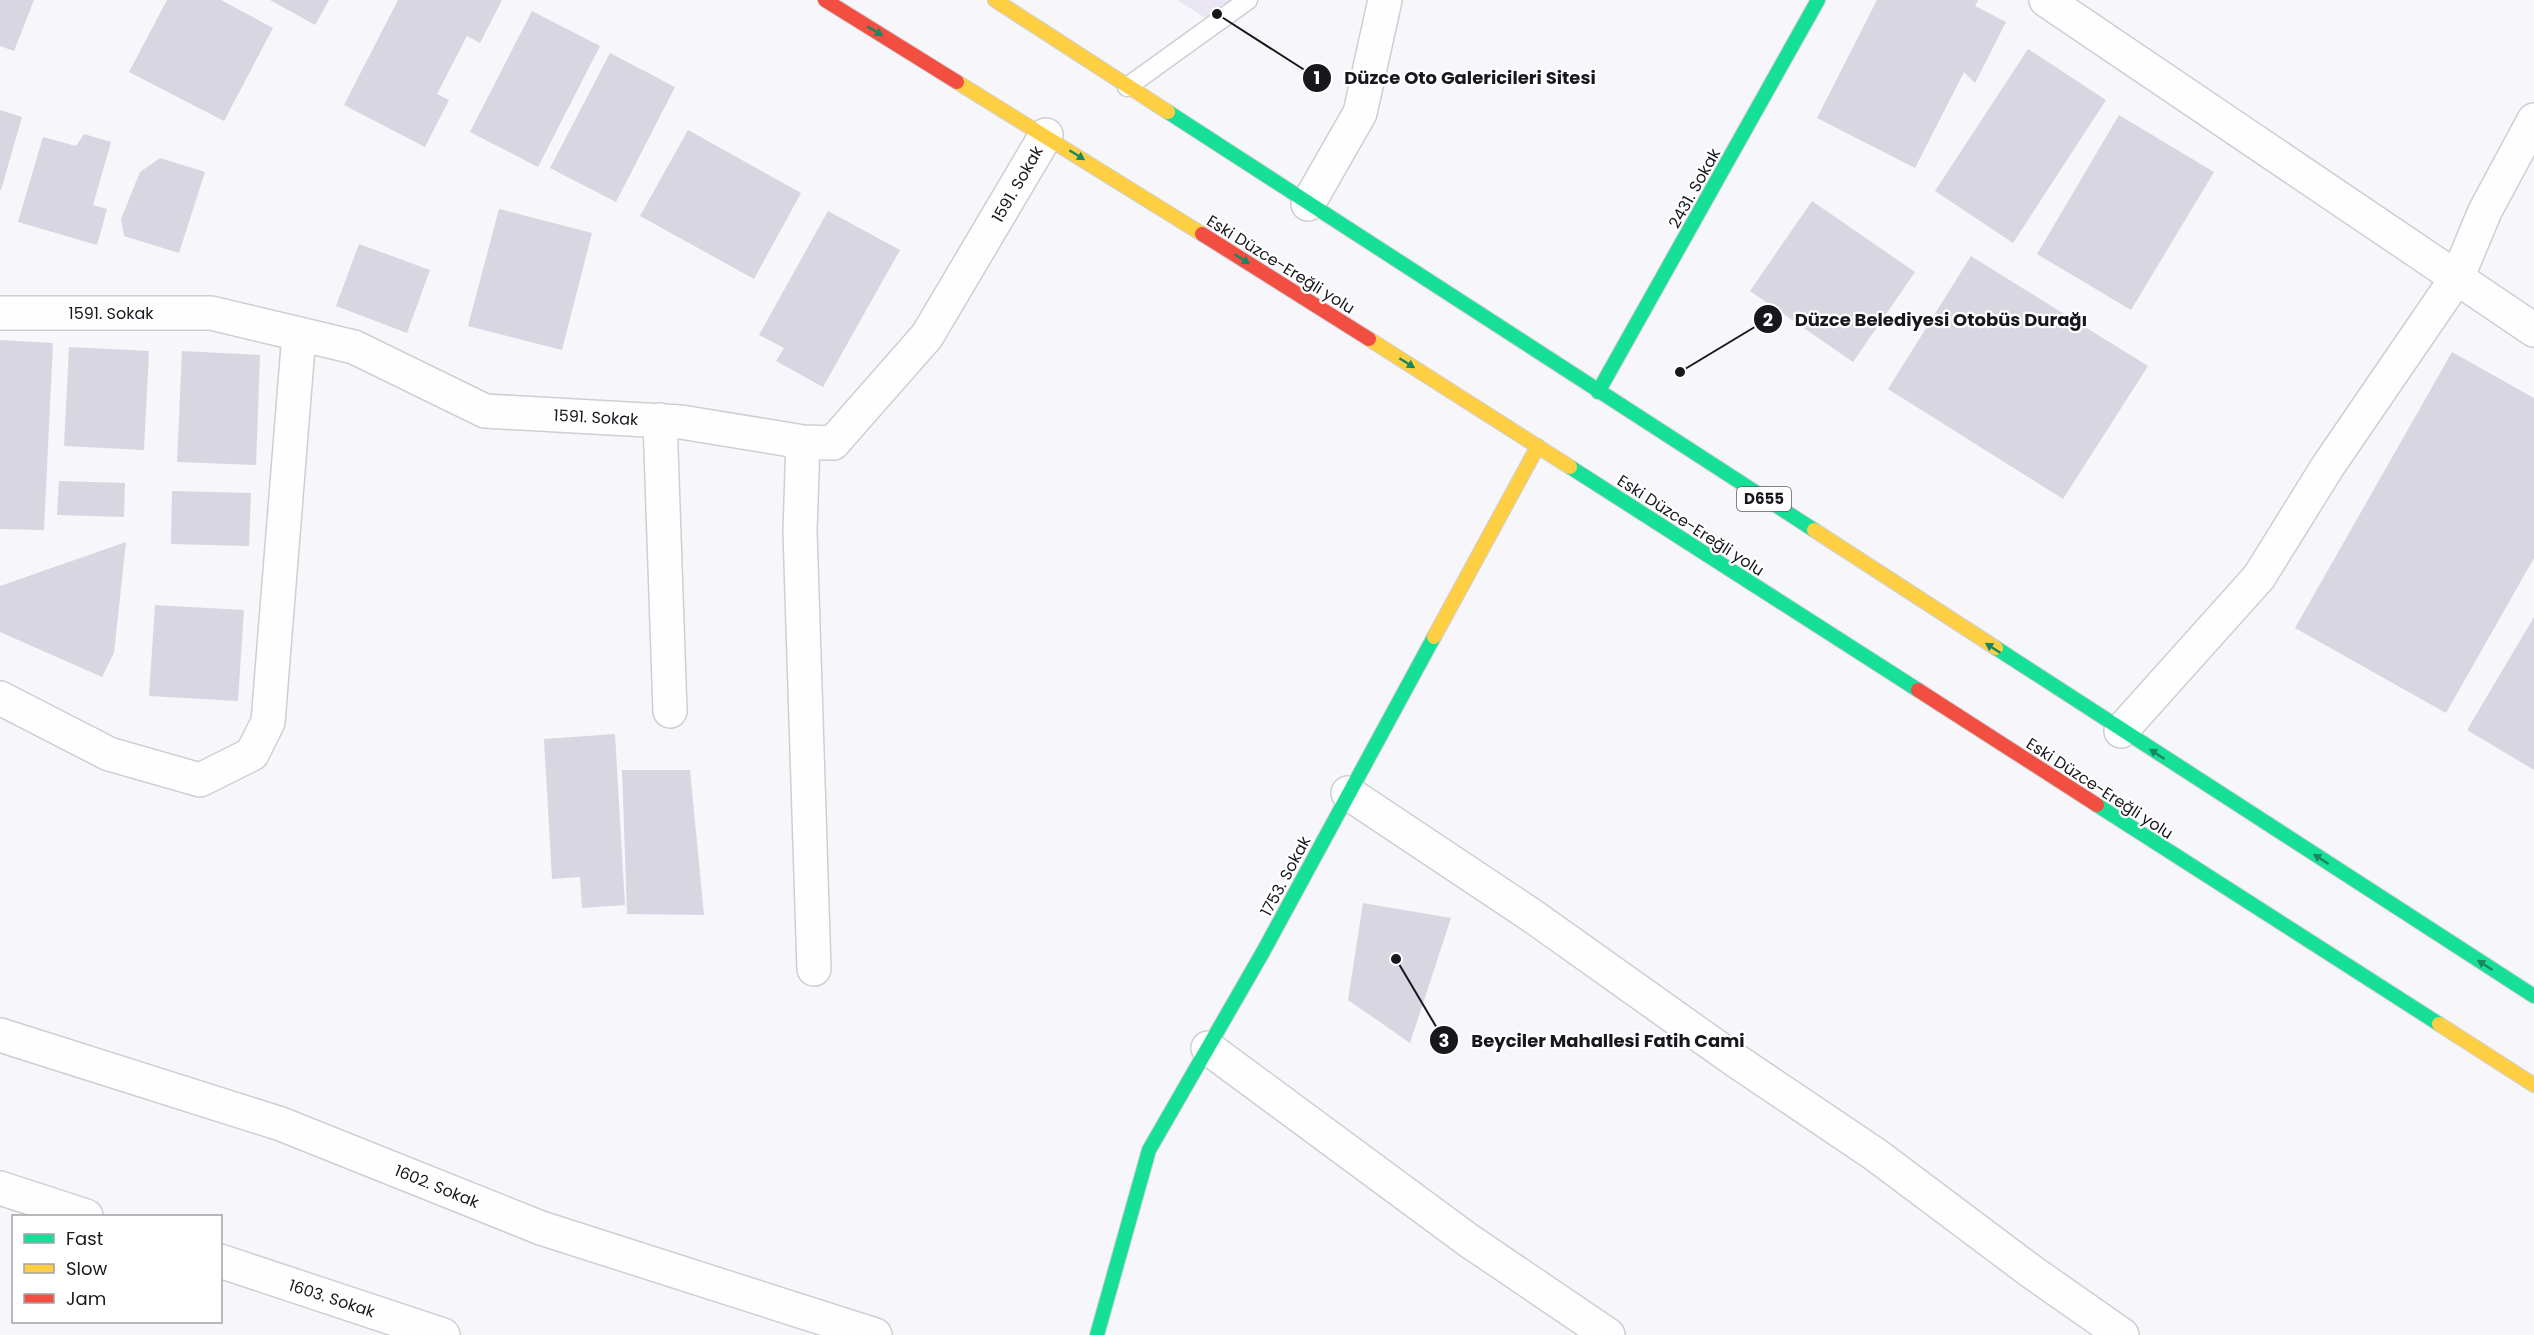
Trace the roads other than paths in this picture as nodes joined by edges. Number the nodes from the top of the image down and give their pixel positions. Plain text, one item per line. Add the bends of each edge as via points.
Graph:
1 (825, 0) edge
2 (995, 0) edge
3 (1248, 0) edge
4 (1385, 0) edge
5 (1818, 0) edge
6 (2046, 0) edge
7 (1127, 87) junction
8 (2534, 120) edge
9 (1046, 135) junction
10 (1308, 204) junction
11 (2457, 276) junction
12 (0, 313) edge
13 (2534, 330) edge
14 (299, 334) junction
15 (1598, 392) junction
16 (660, 420) junction
17 (803, 442) junction
18 (1538, 446) junction
19 (0, 698) edge
20 (670, 711) dead end
21 (2121, 731) junction
22 (1348, 793) junction
23 (814, 969) dead end
24 (2534, 996) edge
25 (0, 1035) edge
26 (1208, 1048) junction
27 (2534, 1085) edge
28 (0, 1188) edge
29 (83, 1215) edge
30 (222, 1262) edge
31 (443, 1335) edge
32 (875, 1335) edge
33 (1098, 1335) edge
34 (1608, 1335) edge
35 (2122, 1335) edge

1 -> 9 main road, Eski Düzce-Ereğli yolu
2 - 7 main road, D655
3 - 7 lane
4 - 10 street via 1360,114
5 - 15 main road, 2431. Sokak
6 - 11 street
7 - 10 main road, D655
8 - 11 street via 2485,212
9 - 17 street, 1591. Sokak via 927,336 833,443
9 -> 18 main road, Eski Düzce-Ereğli yolu
10 - 15 main road, D655
11 - 13 street
11 - 21 street via 2334,456 2259,577
12 - 14 street, 1591. Sokak via 211,313
14 - 16 street, 1591. Sokak via 354,347 485,411
14 - 19 street via 268,722 252,754 200,780 109,754
21 -> 15 main road, D655
16 - 17 street, 1591. Sokak
16 - 20 street
17 - 23 street via 800,531
18 - 22 main road, 1753. Sokak
18 - 27 main road, Eski Düzce-Ereğli yolu
24 -> 21 main road, D655
22 - 26 main road, 1753. Sokak
22 - 35 street via 1876,1155
25 - 32 street, 1602. Sokak via 281,1124 541,1228
26 - 33 main road, 1753. Sokak via 1149,1150
26 - 34 street via 1468,1240
28 - 29 street
30 - 31 street, 1603. Sokak

